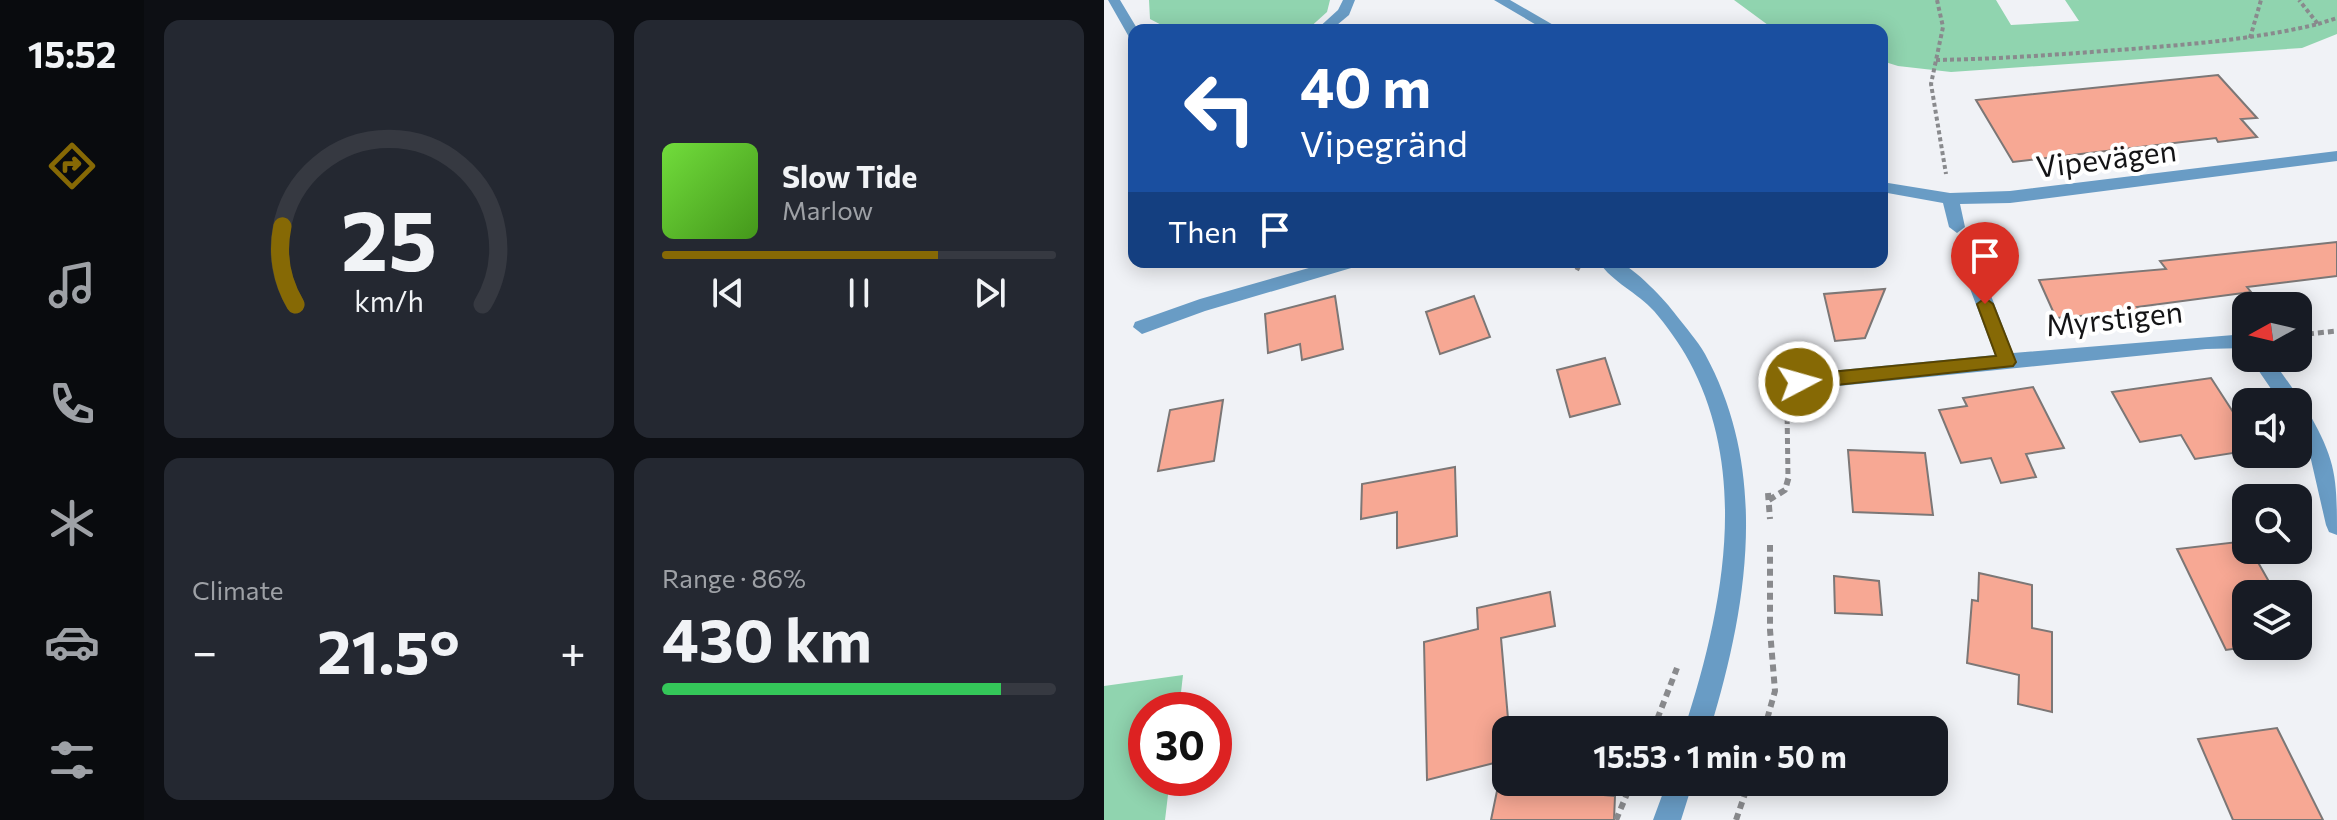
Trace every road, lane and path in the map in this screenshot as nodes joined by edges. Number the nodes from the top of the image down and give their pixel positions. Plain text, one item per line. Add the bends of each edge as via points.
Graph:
1 (1114, 0) edge
2 (1349, 0) edge
3 (1500, 0) edge
4 (1937, 0) edge
5 (2261, 0) edge
6 (2299, 0) edge
7 (2337, 18) edge
8 (1128, 24) edge
9 (1330, 24) edge
10 (1544, 24) edge
11 (2318, 24) junction
12 (2250, 38) junction
13 (1936, 60) junction
14 (2337, 156) edge
15 (1888, 188) edge
16 (1950, 199) junction
17 (1957, 227) dead end
18 (1963, 246) dead end
19 (1331, 268) edge
20 (1576, 268) edge
21 (1615, 268) edge
22 (1592, 279) dead end
23 (1142, 327) dead end
24 (2337, 331) edge
25 (2312, 334) edge
26 (2232, 341) edge
27 (2007, 362) junction
28 (1799, 382) joint
29 (2312, 437) edge
30 (1770, 500) junction
31 (1737, 507) junction
32 (2337, 525) edge
33 (1681, 656) dead end
34 (1658, 716) edge
35 (1702, 716) edge
36 (1768, 716) edge
37 (1626, 796) edge
38 (1676, 796) edge
39 (1744, 796) edge
40 (1669, 819) edge
41 (1616, 820) edge
42 (1736, 820) edge

1 - 8 street
2 - 9 street
3 - 10 street
4 - 13 path via 1943,27
5 - 12 path
6 - 11 path
7 - 11 path
11 - 12 path
12 - 13 path
13 - 16 path via 1931,84
14 - 16 street, Vipevägen via 2010,197
15 - 16 street, Vipevägen
16 - 17 street
18 - 27 street
19 - 23 street
20 - 22 path
21 - 31 street via 1662,308 1688,339 1724,418
24 - 25 path
26 - 27 street, Myrstigen
27 - 28 street, Myrstigen
28 - 30 path via 1787,388 1790,472 1785,490
29 - 32 street
30 - 31 path
30 - 36 path via 1775,691
31 - 35 street via 1729,615
33 - 34 path
37 - 41 path
38 - 40 street
39 - 42 path

